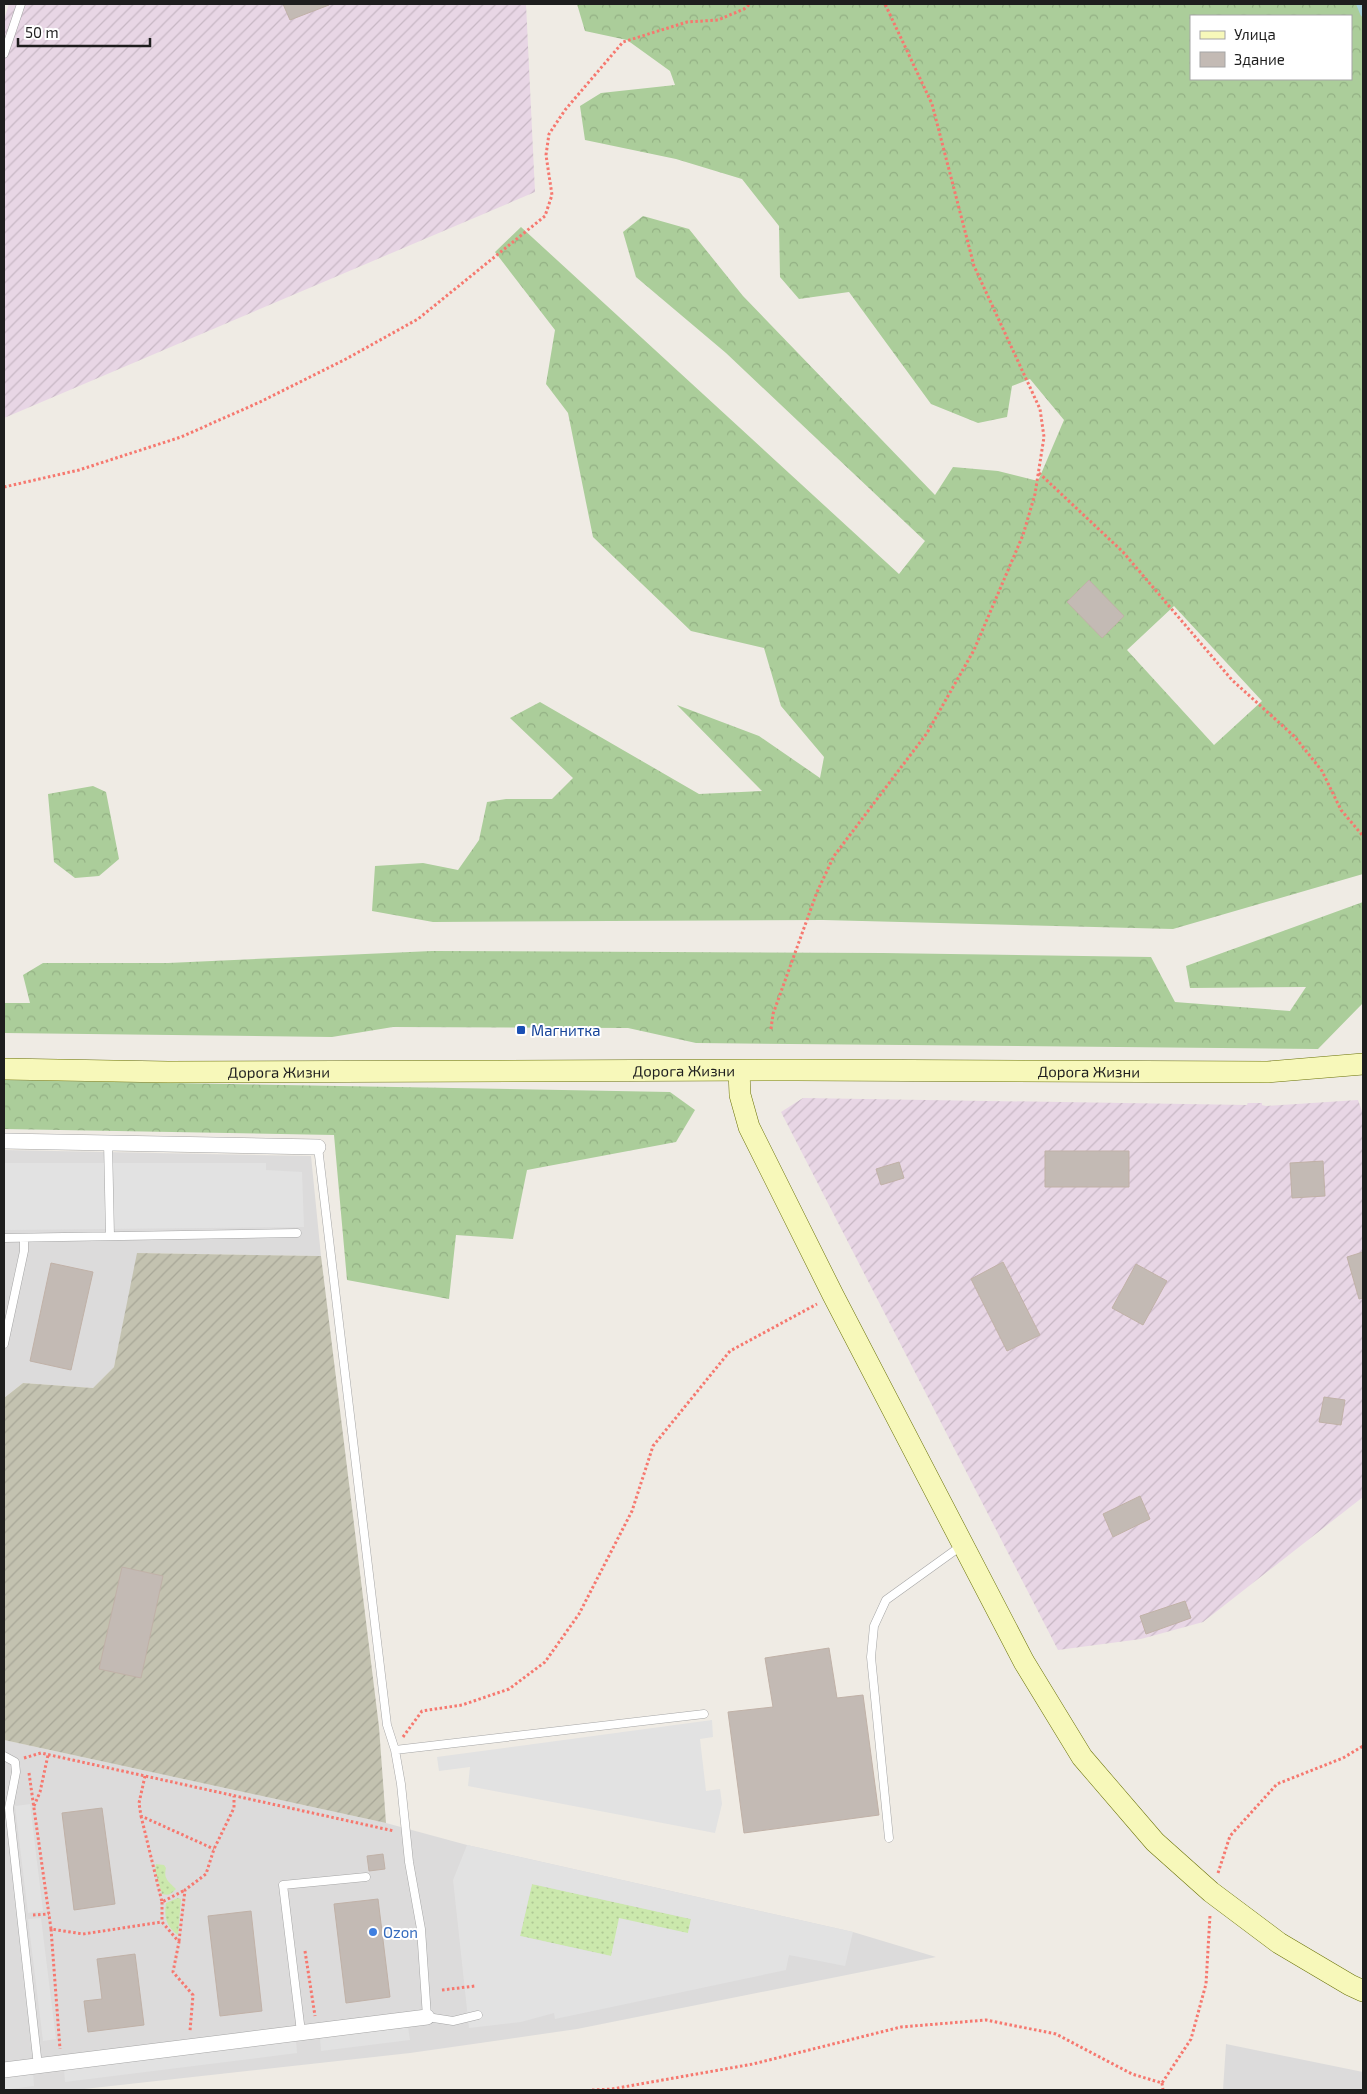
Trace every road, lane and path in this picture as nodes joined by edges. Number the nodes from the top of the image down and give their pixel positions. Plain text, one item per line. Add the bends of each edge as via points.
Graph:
1 (21, 4) edge
2 (750, 4) edge
3 (885, 4) edge
4 (4, 54) edge
5 (1039, 473) junction
6 (4, 487) edge
7 (1363, 836) edge
8 (771, 1029) dead end
9 (1363, 1064) edge
10 (4, 1069) edge
11 (738, 1071) junction
12 (4, 1141) edge
13 (108, 1142) junction
14 (318, 1147) joint
15 (297, 1233) dead end
16 (110, 1236) junction
17 (4, 1238) edge
18 (24, 1238) junction
19 (833, 1295) junction
20 (4, 1344) edge
21 (963, 1544) junction
22 (704, 1714) dead end
23 (1363, 1746) edge
24 (396, 1750) junction
25 (48, 1755) junction
26 (4, 1756) edge
27 (27, 1757) junction
28 (15, 1762) junction
29 (145, 1776) junction
30 (234, 1796) junction
31 (34, 1806) junction
32 (141, 1816) junction
33 (396, 1823) dead end
34 (889, 1838) dead end
35 (214, 1849) junction
36 (366, 1877) dead end
37 (185, 1890) junction
38 (1211, 1892) junction
39 (162, 1902) junction
40 (162, 1922) junction
41 (51, 1929) junction
42 (179, 1942) junction
43 (305, 1949) dead end
44 (475, 1986) dead end
45 (442, 1990) dead end
46 (1363, 1991) edge
47 (478, 2015) dead end
48 (315, 2016) junction
49 (324, 2016) dead end
50 (427, 2017) junction
51 (300, 2025) junction
52 (199, 2032) dead end
53 (190, 2033) junction
54 (181, 2034) dead end
55 (69, 2048) dead end
56 (38, 2066) junction
57 (4, 2070) edge
58 (1162, 2082) junction
59 (592, 2090) edge
60 (1163, 2090) edge

1 - 4 lane
2 - 6 path via 718,20 687,22 622,42 549,134 546,155 552,195 545,216 418,319 260,402 181,437 79,470
3 - 5 path via 932,104 974,266 1040,409 1044,437
5 - 7 path via 1123,552 1232,680 1295,737 1322,772 1341,810
5 - 8 path via 1023,535 974,650 927,733 834,856 817,892 773,1014
9 - 11 main road, Дорога Жизни via 1268,1072
10 - 11 main road, Дорога Жизни via 168,1072
11 - 19 main road via 740,1095 749,1127
12 - 13 street
13 - 14 street
13 - 16 lane
14 - 24 lane via 387,1725
15 - 16 lane
16 - 18 lane
17 - 18 lane
18 - 20 lane via 24,1252
19 - 21 main road
19 - 24 path via 730,1351 654,1446 632,1511 579,1614 545,1662 509,1689 462,1705 422,1711
21 - 34 lane via 886,1600 874,1626 871,1658
21 - 38 main road via 1024,1662 1082,1757 1155,1842
22 - 24 lane
23 - 38 path via 1343,1758 1277,1784 1230,1836
24 - 50 lane via 409,1862 421,1929
25 - 27 path via 41,1753
25 - 29 path
25 - 31 path
26 - 28 lane
27 - 28 path
27 - 31 path
28 - 56 lane via 9,1808
29 - 30 path
29 - 32 path via 139,1803
30 - 33 path via 397,1831
30 - 35 path via 234,1808
31 - 41 path
32 - 35 path
32 - 39 path
35 - 37 path via 206,1874
36 - 51 lane via 283,1885
37 - 39 path
37 - 42 path
38 - 46 main road via 1279,1943
38 - 58 path via 1206,1984 1191,2039
39 - 40 path
40 - 41 path via 83,1934
40 - 42 path
41 - 55 path via 60,2049
42 - 53 path via 173,1972 193,1995
43 - 48 path
44 - 45 path
47 - 50 lane via 453,2021
48 - 49 path
48 - 51 path
50 - 51 street
51 - 56 street
52 - 53 path
53 - 54 path
56 - 57 street
58 - 59 path via 1132,2074 1056,2034 986,2020 901,2027 753,2064
58 - 60 path

